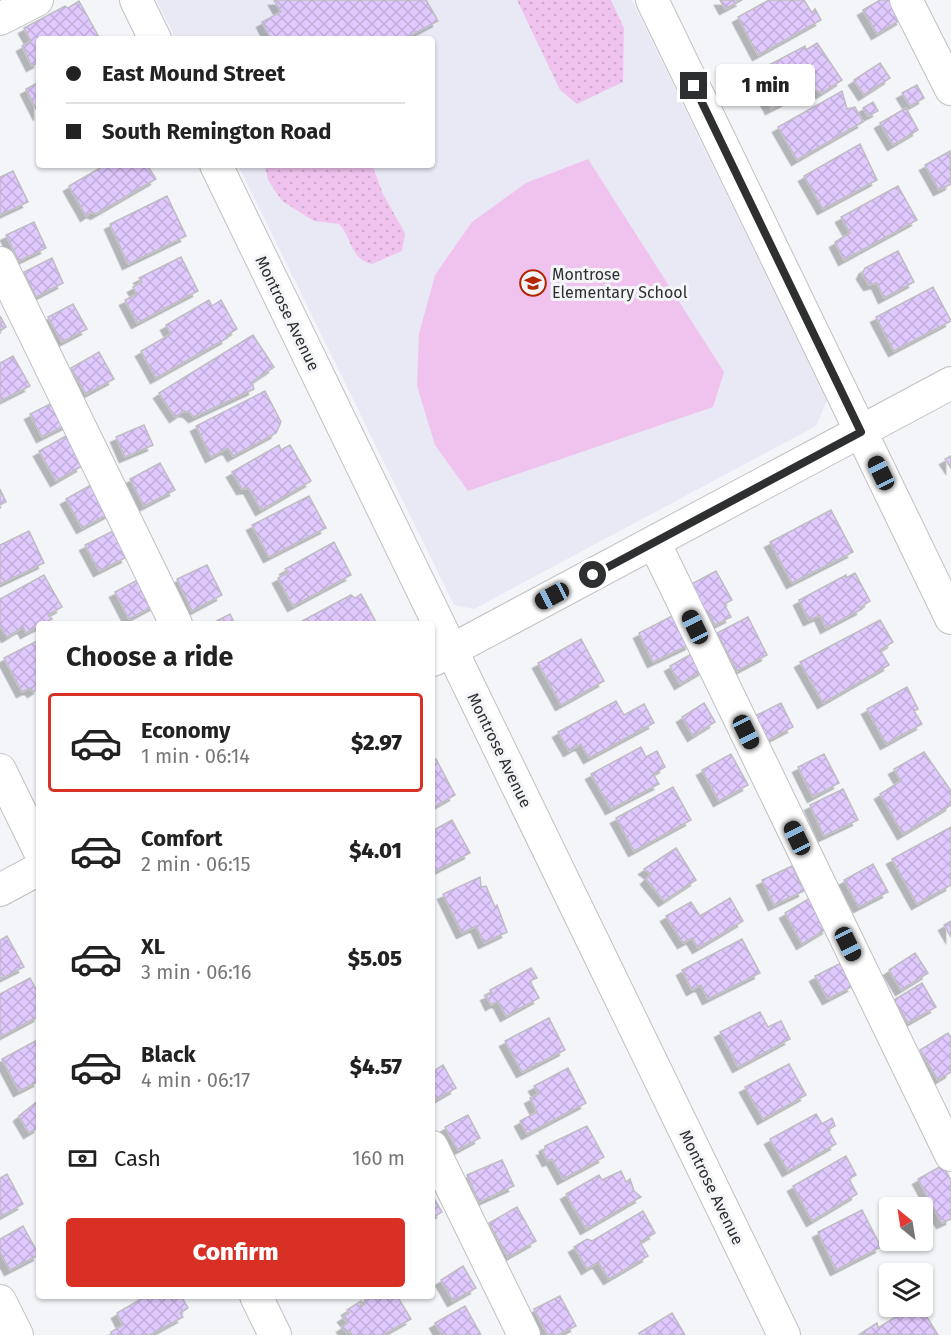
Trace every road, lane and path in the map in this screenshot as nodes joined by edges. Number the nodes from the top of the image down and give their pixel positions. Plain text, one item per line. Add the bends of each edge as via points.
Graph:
1 (37, 0) edge
2 (136, 0) edge
3 (652, 0) edge
4 (906, 0) edge
5 (0, 19) edge
6 (154, 36) edge
7 (951, 89) edge
8 (217, 168) edge
9 (0, 263) edge
10 (951, 383) edge
11 (861, 432) junction
12 (654, 542) junction
13 (951, 618) edge
14 (176, 621) edge
15 (426, 621) edge
16 (435, 640) edge
17 (442, 655) edge
18 (0, 770) edge
19 (36, 844) edge
20 (36, 871) edge
21 (0, 890) edge
22 (435, 1152) edge
23 (951, 1155) edge
24 (257, 1299) edge
25 (0, 1301) edge
26 (17, 1335) edge
27 (275, 1335) edge
28 (524, 1335) edge
29 (784, 1335) edge

1 - 5 street
2 - 6 street
3 - 11 street
4 - 7 street
8 - 15 street, Montrose Avenue
9 - 14 street
10 - 11 street
11 - 12 street
11 - 13 street
12 - 17 street
12 - 23 street
16 - 17 street, Montrose Avenue
17 - 29 street, Montrose Avenue
18 - 19 street
20 - 21 street
22 - 28 street
24 - 27 street
25 - 26 street

